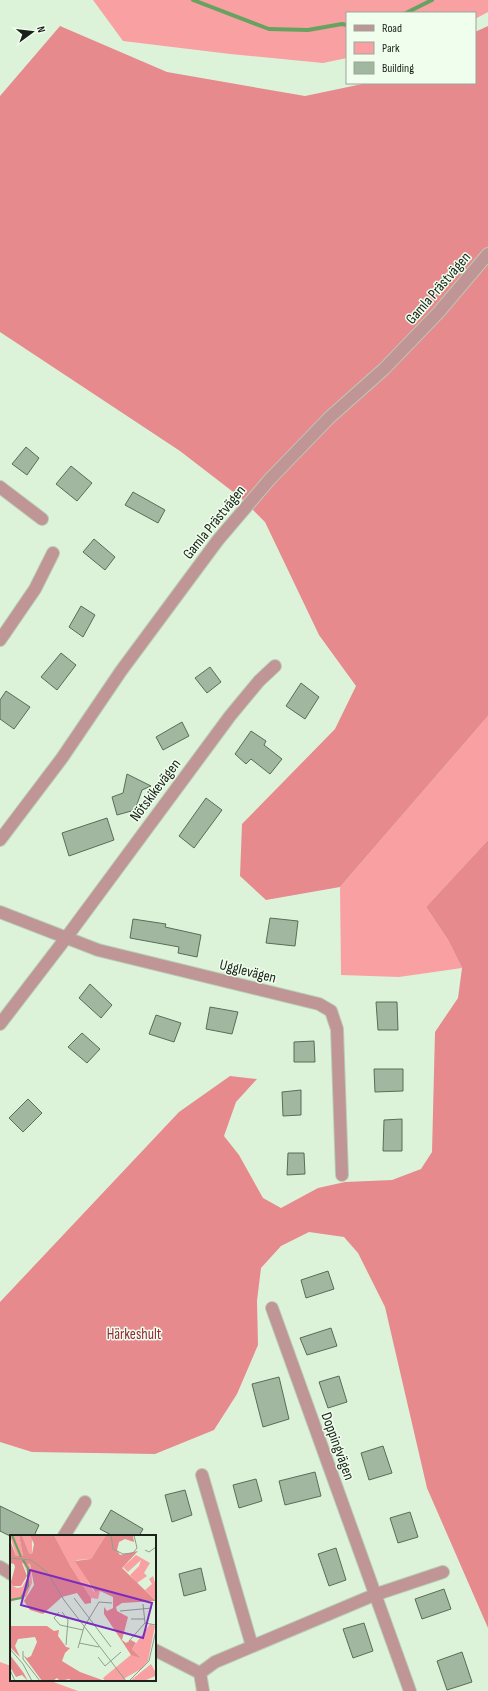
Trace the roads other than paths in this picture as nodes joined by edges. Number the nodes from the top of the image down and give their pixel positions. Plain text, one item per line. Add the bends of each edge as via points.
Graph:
1 (488, 254) edge
2 (0, 487) edge
3 (42, 519) dead end
4 (53, 553) dead end
5 (0, 640) edge
6 (275, 666) dead end
7 (0, 840) edge
8 (0, 912) edge
9 (66, 938) junction
10 (0, 1024) edge
11 (342, 1175) dead end
12 (272, 1308) dead end
13 (202, 1476) dead end
14 (85, 1502) dead end
15 (65, 1535) edge
16 (0, 1568) edge
17 (443, 1572) dead end
18 (10, 1573) edge
19 (374, 1595) junction
20 (252, 1646) junction
21 (156, 1651) edge
22 (200, 1673) junction
23 (203, 1691) edge
24 (410, 1691) edge

1 - 7 street, Gamla Prästvägen via 438,313 384,370 330,417 270,479 218,540
2 - 3 street
4 - 5 street via 35,589
6 - 9 street, Nötskikevägen via 230,716
8 - 9 street, Ugglevägen
9 - 10 street, Nötskikevägen
9 - 11 street, Ugglevägen via 98,950 319,1004 331,1012 337,1029
12 - 19 street, Doppingvägen
13 - 20 street
14 - 15 street
16 - 18 street
17 - 19 street
19 - 20 street
19 - 24 street, Doppingvägen
20 - 22 street via 215,1662
21 - 22 street
22 - 23 street

